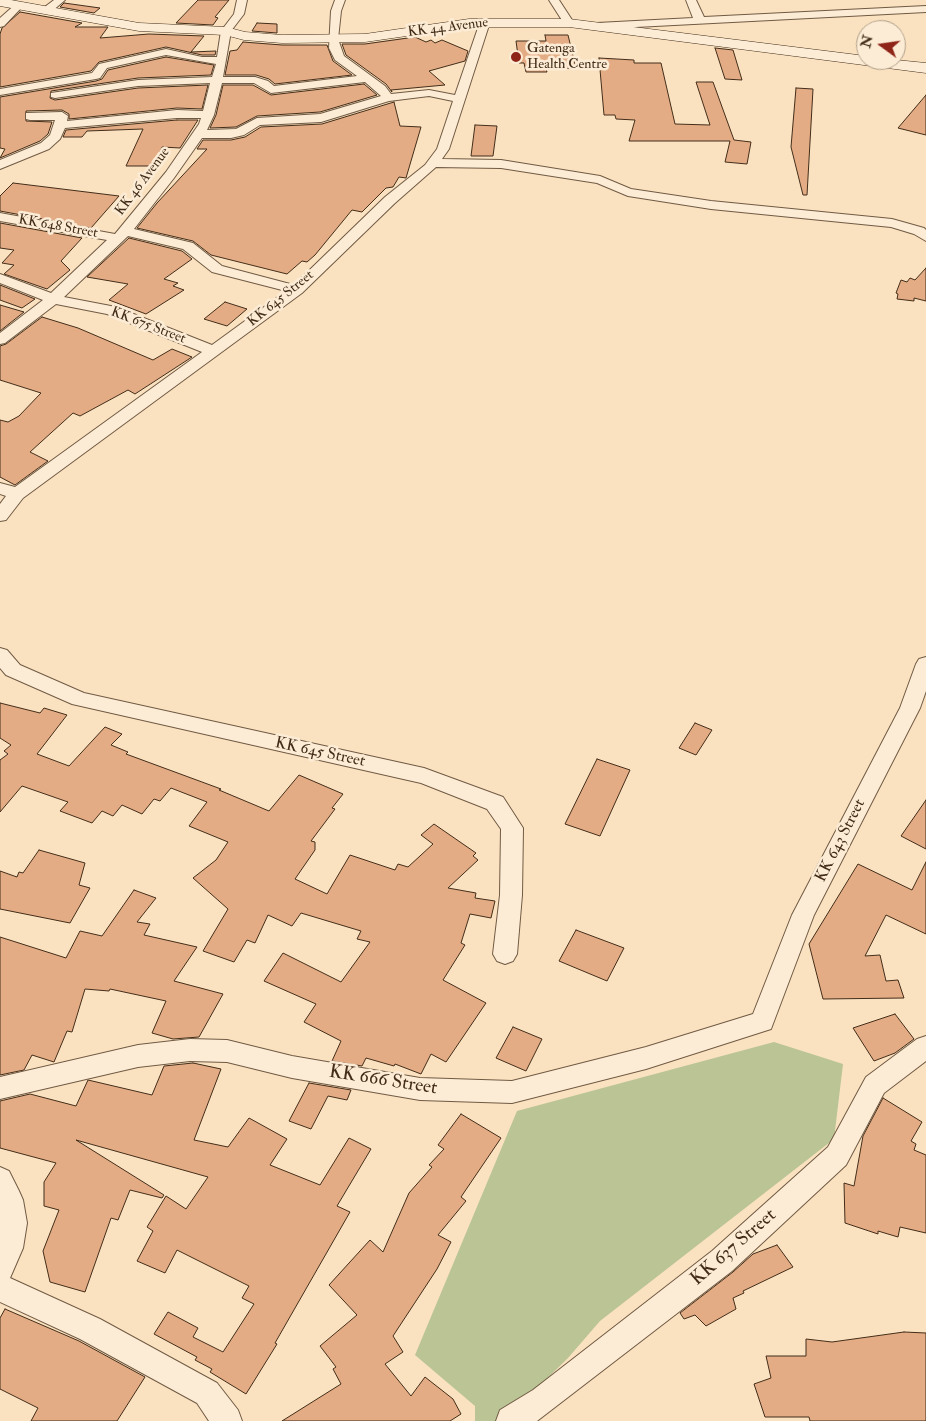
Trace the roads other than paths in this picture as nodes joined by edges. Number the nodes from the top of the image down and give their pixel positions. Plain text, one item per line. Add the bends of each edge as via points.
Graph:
1 (60, 0) edge
2 (242, 0) edge
3 (340, 0) edge
4 (554, 0) edge
5 (691, 0) edge
6 (835, 0) edge
7 (0, 2) edge
8 (18, 5) junction
9 (926, 9) edge
10 (46, 11) junction
11 (843, 14) junction
12 (700, 21) junction
13 (485, 22) junction
14 (569, 23) junction
15 (0, 24) edge
16 (597, 26) junction
17 (226, 31) junction
18 (333, 39) junction
19 (222, 61) junction
20 (926, 68) edge
21 (52, 78) junction
22 (367, 78) junction
23 (217, 80) junction
24 (105, 88) junction
25 (0, 92) edge
26 (55, 95) junction
27 (388, 98) junction
28 (460, 99) junction
29 (107, 111) junction
30 (208, 115) junction
31 (30, 116) dead end
32 (56, 120) junction
33 (198, 134) junction
34 (433, 162) junction
35 (0, 165) edge
36 (0, 217) edge
37 (924, 231) edge
38 (121, 234) junction
39 (0, 278) edge
40 (297, 290) junction
41 (53, 299) junction
42 (6, 327) edge
43 (0, 340) edge
44 (214, 351) junction
45 (0, 488) edge
46 (17, 494) junction
47 (0, 516) edge
48 (0, 655) edge
49 (926, 664) edge
50 (505, 954) dead end
51 (762, 1022) joint
52 (926, 1047) edge
53 (0, 1088) edge
54 (0, 1180) edge
55 (0, 1269) edge
56 (0, 1288) edge
57 (227, 1421) edge
58 (511, 1421) edge

1 - 10 street
2 - 17 street, KK 46 Avenue via 239,14
3 - 18 street
4 - 14 street
5 - 12 street
6 - 11 street
7 - 8 main road, KK 44 Avenue
8 - 10 main road, KK 44 Avenue
8 - 15 street
9 - 11 street
10 - 17 main road, KK 44 Avenue via 139,27
11 - 12 street
12 - 16 street
13 - 14 main road, KK 44 Avenue
13 - 18 main road, KK 44 Avenue
13 - 28 street, KK 645 Street
14 - 16 main road, KK 44 Avenue
16 - 20 main road, KK 44 Avenue
17 - 18 main road, KK 44 Avenue via 244,36
17 - 19 street, KK 46 Avenue
18 - 22 street via 336,55
19 - 21 street via 166,52 103,66 96,76
19 - 23 street, KK 46 Avenue
21 - 25 street
21 - 26 street
22 - 23 street via 271,90 256,80
22 - 27 street
23 - 24 street via 138,83
23 - 30 street, KK 46 Avenue
24 - 26 street
24 - 29 street
26 - 32 street
27 - 28 street via 429,93
27 - 33 street via 321,118 257,122 231,134
28 - 34 street, KK 645 Street via 443,149
29 - 30 street
29 - 32 street via 99,123
30 - 33 street, KK 46 Avenue
31 - 32 street
32 - 35 street via 56,136 45,146
33 - 38 street, KK 46 Avenue via 170,175
34 - 37 street via 501,164 600,180 628,192 711,205 892,223
34 - 40 street, KK 645 Street
36 - 38 street, KK 648 Street
38 - 40 street, KK 648 Street via 188,246 218,269
38 - 41 street, KK 46 Avenue
39 - 41 street, KK 675 Street
40 - 44 street, KK 645 Street
41 - 42 street, KK 46 Avenue
41 - 44 street, KK 675 Street via 111,310
42 - 43 street, KK 46 Avenue
44 - 46 street, KK 645 Street
45 - 46 street
46 - 47 street, KK 645 Street
48 - 50 street, KK 645 Street via 13,670 79,699 424,776 495,803 512,828 511,895
49 - 51 street, KK 643 Street via 910,708 802,915
51 - 53 street, KK 666 Street via 646,1058 512,1092 420,1089 227,1051 190,1050 138,1056
52 - 58 street, KK 637 Street via 875,1085 837,1156 722,1261 543,1400
54 - 55 street via 10,1200 13,1223 9,1248
56 - 57 street via 90,1329 207,1393

